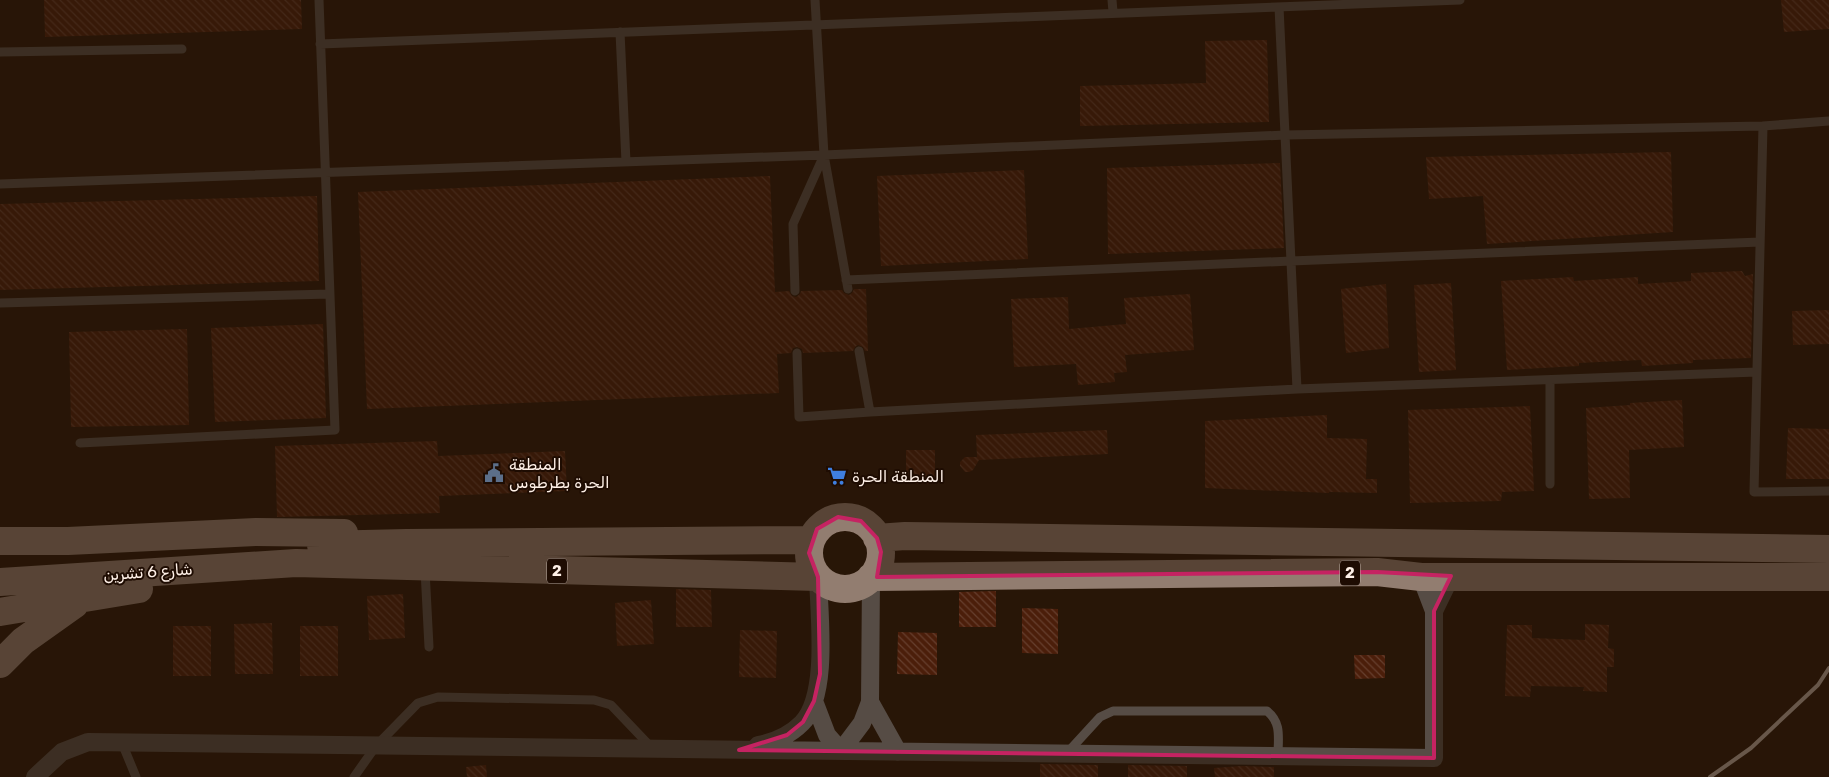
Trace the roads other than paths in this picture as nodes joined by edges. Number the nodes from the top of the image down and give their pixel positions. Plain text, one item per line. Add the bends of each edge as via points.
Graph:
1 (319, 0) edge
2 (815, 0) edge
3 (1112, 0) edge
4 (1460, 0) edge
5 (1279, 7) junction
6 (1113, 12) junction
7 (816, 24) junction
8 (620, 32) junction
9 (320, 44) junction
10 (182, 49) dead end
11 (0, 52) edge
12 (1829, 121) edge
13 (1763, 126) junction
14 (1285, 135) junction
15 (824, 155) junction
16 (626, 162) junction
17 (325, 172) junction
18 (0, 184) edge
19 (1760, 242) junction
20 (1291, 260) junction
21 (795, 291) dead end
22 (330, 294) junction
23 (0, 303) edge
24 (859, 351) dead end
25 (797, 353) dead end
26 (1757, 372) junction
27 (1550, 380) junction
28 (1297, 389) junction
29 (870, 412) junction
30 (80, 444) dead end
31 (1550, 484) dead end
32 (1829, 491) edge
33 (0, 522) edge
34 (877, 538) junction
35 (38, 540) junction
36 (811, 540) junction
37 (0, 541) edge
38 (1829, 549) edge
39 (296, 554) junction
40 (413, 559) junction
41 (0, 564) edge
42 (1451, 576) junction
43 (818, 577) junction
44 (871, 577) junction
45 (1421, 577) junction
46 (1829, 578) edge
47 (0, 582) edge
48 (82, 600) junction
49 (1434, 611) junction
50 (0, 612) edge
51 (429, 647) dead end
52 (0, 664) edge
53 (814, 701) junction
54 (870, 702) junction
55 (122, 743) junction
56 (376, 746) junction
57 (653, 749) junction
58 (739, 750) junction
59 (840, 751) junction
60 (898, 752) junction
61 (1067, 754) junction
62 (1278, 756) junction
63 (35, 777) edge
64 (136, 777) edge
65 (354, 777) edge

1 - 9 lane
2 - 7 lane
3 - 6 lane
4 - 5 lane
5 - 6 lane
5 - 14 lane
6 - 7 lane
7 - 8 lane
7 - 15 lane
8 - 9 lane
8 - 16 lane
9 - 17 lane
10 - 11 lane
12 - 13 lane
13 - 14 lane
13 - 19 lane
14 - 15 lane
14 - 20 lane
15 - 16 lane
15 - 20 lane via 847,285
15 - 21 lane via 793,224
16 - 17 lane
17 - 18 lane
17 - 22 lane
19 - 20 lane
19 - 26 lane
20 - 28 lane
22 - 23 lane
22 - 30 lane via 335,430
24 - 29 lane
25 - 29 lane via 799,418
26 - 27 lane
26 - 32 lane via 1754,492
27 - 28 lane
27 - 31 lane
28 - 29 lane
33 - 35 main road
34 - 36 main road via 861,521 838,517 817,529
34 - 38 main road
34 - 44 main road via 880,558
35 - 37 main road
35 - 40 main road via 298,531 385,536
36 - 40 main road
36 - 43 main road via 811,566
39 - 40 main road
39 - 41 main road, شارع 6 تشرين
39 - 47 main road, شارع 6 تشرين
40 - 43 main road, 2
40 - 48 main road via 294,578 153,587
40 - 51 lane
42 - 45 main road, 2
42 - 46 main road, 2
42 - 49 street
43 - 44 main road via 827,584 849,589 860,586
43 - 53 street via 820,674
44 - 45 main road, 2 via 1367,572
44 - 54 street
45 - 49 street
48 - 50 main road
48 - 52 main road via 23,641
49 - 62 street via 1434,758
53 - 58 street via 803,722 787,735
53 - 59 street via 827,735
54 - 59 street via 862,723
54 - 60 street
55 - 56 street
55 - 63 street via 88,742 62,752
55 - 64 lane
56 - 57 street
56 - 57 lane via 418,703 438,697 594,700 610,705
56 - 65 lane
57 - 58 street
58 - 59 street
59 - 60 street
60 - 61 street
61 - 62 street
61 - 62 lane via 1100,717 1113,712 1267,710 1278,724

